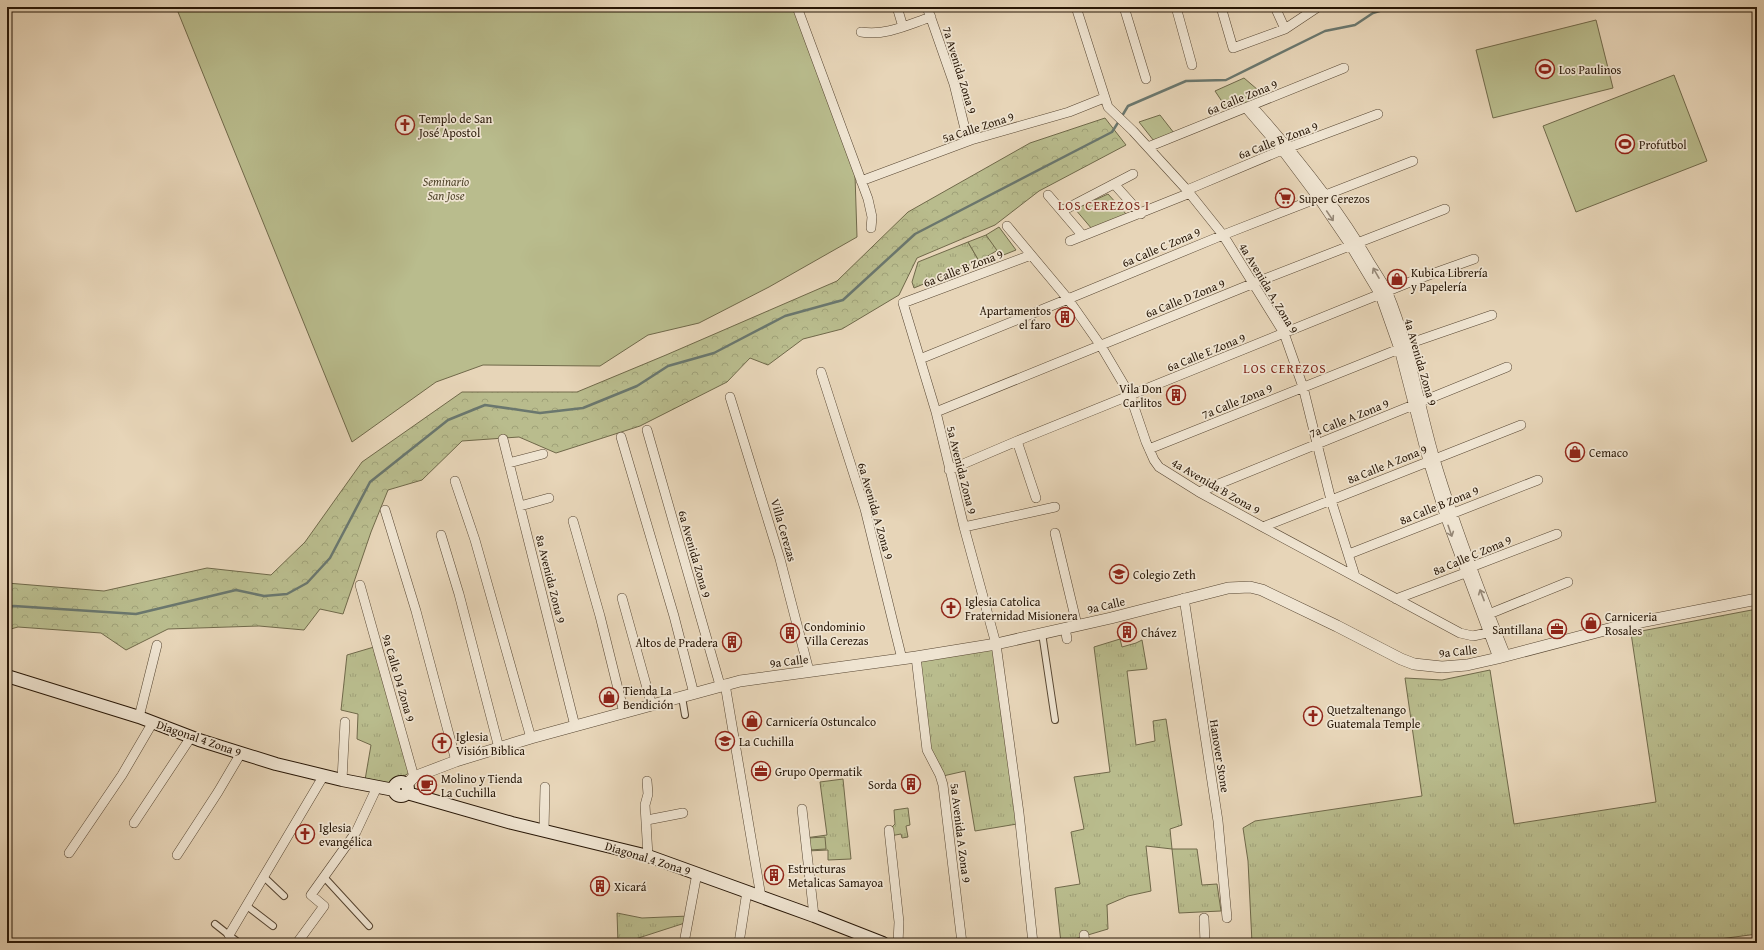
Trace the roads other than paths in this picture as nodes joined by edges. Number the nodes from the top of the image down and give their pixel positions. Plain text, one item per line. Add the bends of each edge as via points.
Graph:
1 (797, 7) edge
2 (897, 7) edge
3 (927, 7) edge
4 (1076, 7) edge
5 (1124, 7) edge
6 (1176, 7) edge
7 (1221, 7) edge
8 (1275, 7) edge
9 (1318, 7) edge
10 (931, 17) junction
11 (902, 27) junction
12 (1285, 29) junction
13 (861, 32) dead end
14 (1192, 65) dead end
15 (1344, 68) dead end
16 (1146, 79) dead end
17 (1104, 98) junction
18 (1249, 107) junction
19 (1378, 114) dead end
20 (972, 140) junction
21 (1148, 147) junction
22 (1286, 150) junction
23 (1413, 161) dead end
24 (1133, 174) dead end
25 (861, 181) junction
26 (1115, 185) junction
27 (1189, 192) junction
28 (1048, 195) dead end
29 (1322, 196) junction
30 (1445, 209) dead end
31 (1062, 211) junction
32 (1141, 214) junction
33 (1007, 226) dead end
34 (871, 228) dead end
35 (1223, 235) junction
36 (1083, 236) junction
37 (1070, 241) dead end
38 (1354, 244) junction
39 (1031, 255) junction
40 (1474, 259) dead end
41 (1254, 283) junction
42 (1384, 294) junction
43 (1068, 299) junction
44 (903, 303) joint
45 (1492, 315) dead end
46 (1284, 334) junction
47 (1100, 346) junction
48 (1402, 347) junction
49 (920, 359) junction
50 (1507, 367) dead end
51 (821, 372) dead end
52 (1303, 387) junction
53 (1130, 395) junction
54 (730, 397) dead end
55 (1417, 403) junction
56 (936, 412) junction
57 (1522, 424) dead end
58 (646, 430) dead end
59 (621, 437) dead end
60 (503, 439) dead end
61 (1017, 441) junction
62 (1317, 443) junction
63 (1149, 449) junction
64 (543, 454) dead end
65 (1431, 459) junction
66 (509, 463) junction
67 (949, 470) junction
68 (1538, 480) dead end
69 (454, 481) dead end
70 (1200, 492) junction
71 (549, 498) dead end
72 (1036, 498) dead end
73 (1331, 500) junction
74 (520, 506) junction
75 (1055, 507) dead end
76 (385, 510) dead end
77 (1448, 514) junction
78 (573, 521) dead end
79 (964, 527) junction
80 (1262, 527) junction
81 (1055, 533) dead end
82 (1557, 534) dead end
83 (441, 535) dead end
84 (1349, 554) junction
85 (1468, 570) junction
86 (1356, 576) junction
87 (1568, 582) dead end
88 (360, 585) dead end
89 (622, 598) dead end
90 (1184, 598) junction
91 (1396, 598) junction
92 (1757, 599) edge
93 (1489, 614) junction
94 (1077, 625) junction
95 (1492, 632) junction
96 (1042, 633) junction
97 (996, 644) junction
98 (157, 645) dead end
99 (916, 657) junction
100 (1502, 657) junction
101 (902, 659) junction
102 (809, 671) junction
103 (7, 676) edge
104 (722, 685) junction
105 (694, 694) junction
106 (682, 697) junction
107 (652, 706) junction
108 (624, 713) junction
109 (685, 715) dead end
110 (139, 717) junction
111 (1055, 720) dead end
112 (153, 722) junction
113 (345, 722) dead end
114 (576, 726) junction
115 (191, 737) junction
116 (531, 738) junction
117 (499, 748) junction
118 (241, 753) junction
119 (456, 760) junction
120 (324, 775) junction
121 (342, 780) junction
122 (647, 781) dead end
123 (409, 785) junction
124 (545, 786) dead end
125 (377, 787) junction
126 (802, 809) dead end
127 (683, 813) dead end
128 (647, 820) junction
129 (134, 823) dead end
130 (544, 830) junction
131 (889, 830) dead end
132 (69, 853) dead end
133 (177, 855) dead end
134 (648, 856) junction
135 (697, 873) junction
136 (264, 877) junction
137 (324, 877) junction
138 (747, 891) junction
139 (284, 896) dead end
140 (761, 897) junction
141 (247, 906) junction
142 (814, 916) junction
143 (1204, 918) dead end
144 (1227, 918) dead end
145 (215, 924) dead end
146 (273, 926) dead end
147 (369, 926) dead end
148 (229, 935) junction
149 (239, 943) edge
150 (297, 943) edge
151 (684, 943) edge
152 (738, 943) edge
153 (883, 943) edge
154 (898, 943) edge
155 (962, 943) edge
156 (1033, 943) edge
157 (1205, 943) edge

1 - 25 street
2 - 11 street
3 - 10 street, 7a Avenida Zona 9
4 - 17 street
5 - 16 street
6 - 14 street
7 - 12 street via 1233,48
8 - 12 street
9 - 12 street
10 - 11 street
10 - 20 street, 7a Avenida Zona 9 via 954,84 963,122
11 - 13 street via 884,32
15 - 18 street, 6a Calle Zona 9
17 - 20 street, 5a Calle Zona 9 via 1069,112
17 - 21 street, 4a Avenida A, Zona 9 via 1108,107
18 - 21 street, 6a Calle Zona 9
18 - 22 street, 4a Avenida Zona 9
19 - 22 street, 6a Calle B Zona 9
20 - 25 street, 5a Calle Zona 9
21 - 27 street, 4a Avenida A, Zona 9
22 - 27 street, 6a Calle B Zona 9
22 - 29 street, 4a Avenida Zona 9
23 - 29 street, 6a Calle C Zona 9
24 - 26 street
25 - 34 street via 871,209
26 - 31 street
26 - 32 street
27 - 32 street, 6a Calle B Zona 9
27 - 35 street, 4a Avenida A, Zona 9
28 - 31 street
29 - 35 street, 6a Calle C Zona 9
29 - 38 street, 4a Avenida Zona 9
30 - 38 street, 6a Calle D Zona 9
31 - 36 street
32 - 36 street, 6a Calle B Zona 9
33 - 39 street, 4a Avenida B Zona 9
35 - 41 street, 4a Avenida A, Zona 9
35 - 43 street, 6a Calle C Zona 9
36 - 37 street, 6a Calle B Zona 9
38 - 41 street, 6a Calle D Zona 9
38 - 42 street, 4a Avenida Zona 9
39 - 43 street, 4a Avenida B Zona 9
39 - 44 street, 6a Calle B Zona 9
40 - 42 street, 6a Calle E Zona 9
41 - 46 street, 4a Avenida A, Zona 9
41 - 47 street, 6a Calle D Zona 9
42 - 46 street, 6a Calle E Zona 9
42 - 48 street, 4a Avenida Zona 9
43 - 47 street, 4a Avenida B Zona 9
43 - 49 street, 6a Calle C Zona 9
44 - 49 street, 5a Avenida Zona 9
45 - 48 street, 7a Calle Zona 9
46 - 52 street, 4a Avenida A, Zona 9
46 - 53 street, 6a Calle E Zona 9
47 - 53 street, 4a Avenida B Zona 9
47 - 56 street, 6a Calle D Zona 9
48 - 52 street, 7a Calle Zona 9
48 - 55 street, 4a Avenida Zona 9
49 - 56 street, 5a Avenida Zona 9
50 - 55 street, 7a Calle A Zona 9
51 - 101 street, 6a Avenida A Zona 9 via 865,509
52 - 62 street, 4a Avenida A, Zona 9
52 - 63 street, 7a Calle Zona 9
53 - 61 street, 6a Calle E Zona 9
53 - 63 street, 4a Avenida B Zona 9
54 - 102 street, Villa Cerezas via 780,559
55 - 62 street, 7a Calle A Zona 9
55 - 65 street, 4a Avenida Zona 9
56 - 67 street, 5a Avenida Zona 9
57 - 65 street, 8a Calle A Zona 9
58 - 104 street, 6a Avenida Zona 9
59 - 105 street via 674,616
60 - 66 street, 8a Avenida Zona 9
61 - 67 street, 6a Calle E Zona 9
61 - 72 street
62 - 70 street, 7a Calle A Zona 9
62 - 73 street, 4a Avenida A, Zona 9
63 - 70 street, 4a Avenida B Zona 9 via 1160,467
64 - 66 street
65 - 73 street, 8a Calle A Zona 9
65 - 77 street, 4a Avenida Zona 9
66 - 74 street, 8a Avenida Zona 9
67 - 79 street, 5a Avenida Zona 9
68 - 77 street, 8a Calle B Zona 9
69 - 116 street via 475,540
70 - 80 street, 4a Avenida B Zona 9
71 - 74 street
73 - 80 street, 8a Calle A Zona 9
73 - 84 street, 4a Avenida A, Zona 9
74 - 114 street, 8a Avenida Zona 9
75 - 79 street
76 - 119 street via 416,611
77 - 84 street, 8a Calle B Zona 9
77 - 85 street, 4a Avenida Zona 9
78 - 108 street
79 - 97 street, 5a Avenida Zona 9
80 - 86 street, 4a Avenida B Zona 9
81 - 94 street
82 - 85 street, 8a Calle C Zona 9
83 - 117 street
84 - 86 street, 4a Avenida A, Zona 9
85 - 91 street, 8a Calle C Zona 9
93 -> 85 street, 4a Avenida Zona 9
85 - 95 street, 4a Avenida Zona 9
86 - 91 street, 4a Avenida B Zona 9
87 - 93 street
88 - 123 street, 9a Calle D4 Zona 9
89 - 107 street
90 - 94 street, 9a Calle
90 - 100 street, 9a Calle via 1228,588 1262,590 1414,664 1454,666
90 - 144 street, Hanover Stone via 1218,821
91 - 95 street, 4a Avenida B Zona 9 via 1460,633 1473,636
92 - 100 street, 9a Calle via 1632,623
93 - 95 street, 4a Avenida Zona 9
94 - 96 street, 9a Calle via 1066,633
95 - 100 street, 4a Avenida Zona 9
96 - 97 street, 9a Calle
96 - 111 street
97 - 99 street, 9a Calle
97 - 156 street, 5a Avenida Zona 9 via 1019,813
98 - 110 street
99 - 101 street, 9a Calle
99 - 155 street, 5a Avenida A Zona 9 via 927,750 943,785
101 - 102 street, 9a Calle
102 - 104 street, 9a Calle
103 - 110 main road, Diagonal 4 Zona 9
104 - 105 street, 9a Calle
104 - 140 street, 6a Avenida Zona 9
105 - 106 street, 9a Calle
106 - 107 street, 9a Calle
106 - 109 street
107 - 108 street, 9a Calle
108 - 114 street, 9a Calle
110 - 112 main road, Diagonal 4 Zona 9
112 - 115 main road, Diagonal 4 Zona 9
112 - 132 street via 122,775
113 - 121 street
114 - 116 street, 9a Calle
115 - 118 main road, Diagonal 4 Zona 9
115 - 129 street
116 - 117 street, 9a Calle
117 - 119 street, 9a Calle
118 - 120 main road, Diagonal 4 Zona 9
118 - 133 street
119 - 123 street, 9a Calle
120 - 121 main road, Diagonal 4 Zona 9
120 - 136 street
121 - 125 main road, Diagonal 4 Zona 9
122 - 128 street
123 - 125 main road, Diagonal 4 Zona 9 via 401,796 394,790
123 - 130 main road, Diagonal 4 Zona 9 via 512,823
124 - 130 street
125 - 137 street via 356,832
126 - 142 street
127 - 128 street
128 - 134 street
130 - 134 main road, Diagonal 4 Zona 9
131 - 154 street via 899,922
134 - 135 main road, Diagonal 4 Zona 9
135 - 138 main road, Diagonal 4 Zona 9
135 - 151 street
136 - 139 street
136 - 141 street
137 - 147 street
137 - 150 street via 311,895 324,906
138 - 140 main road, Diagonal 4 Zona 9
138 - 152 street
140 - 142 main road, Diagonal 4 Zona 9
141 - 146 street
141 - 148 street
142 - 153 main road, Diagonal 4 Zona 9
143 - 157 street
145 - 148 street
148 - 149 street

